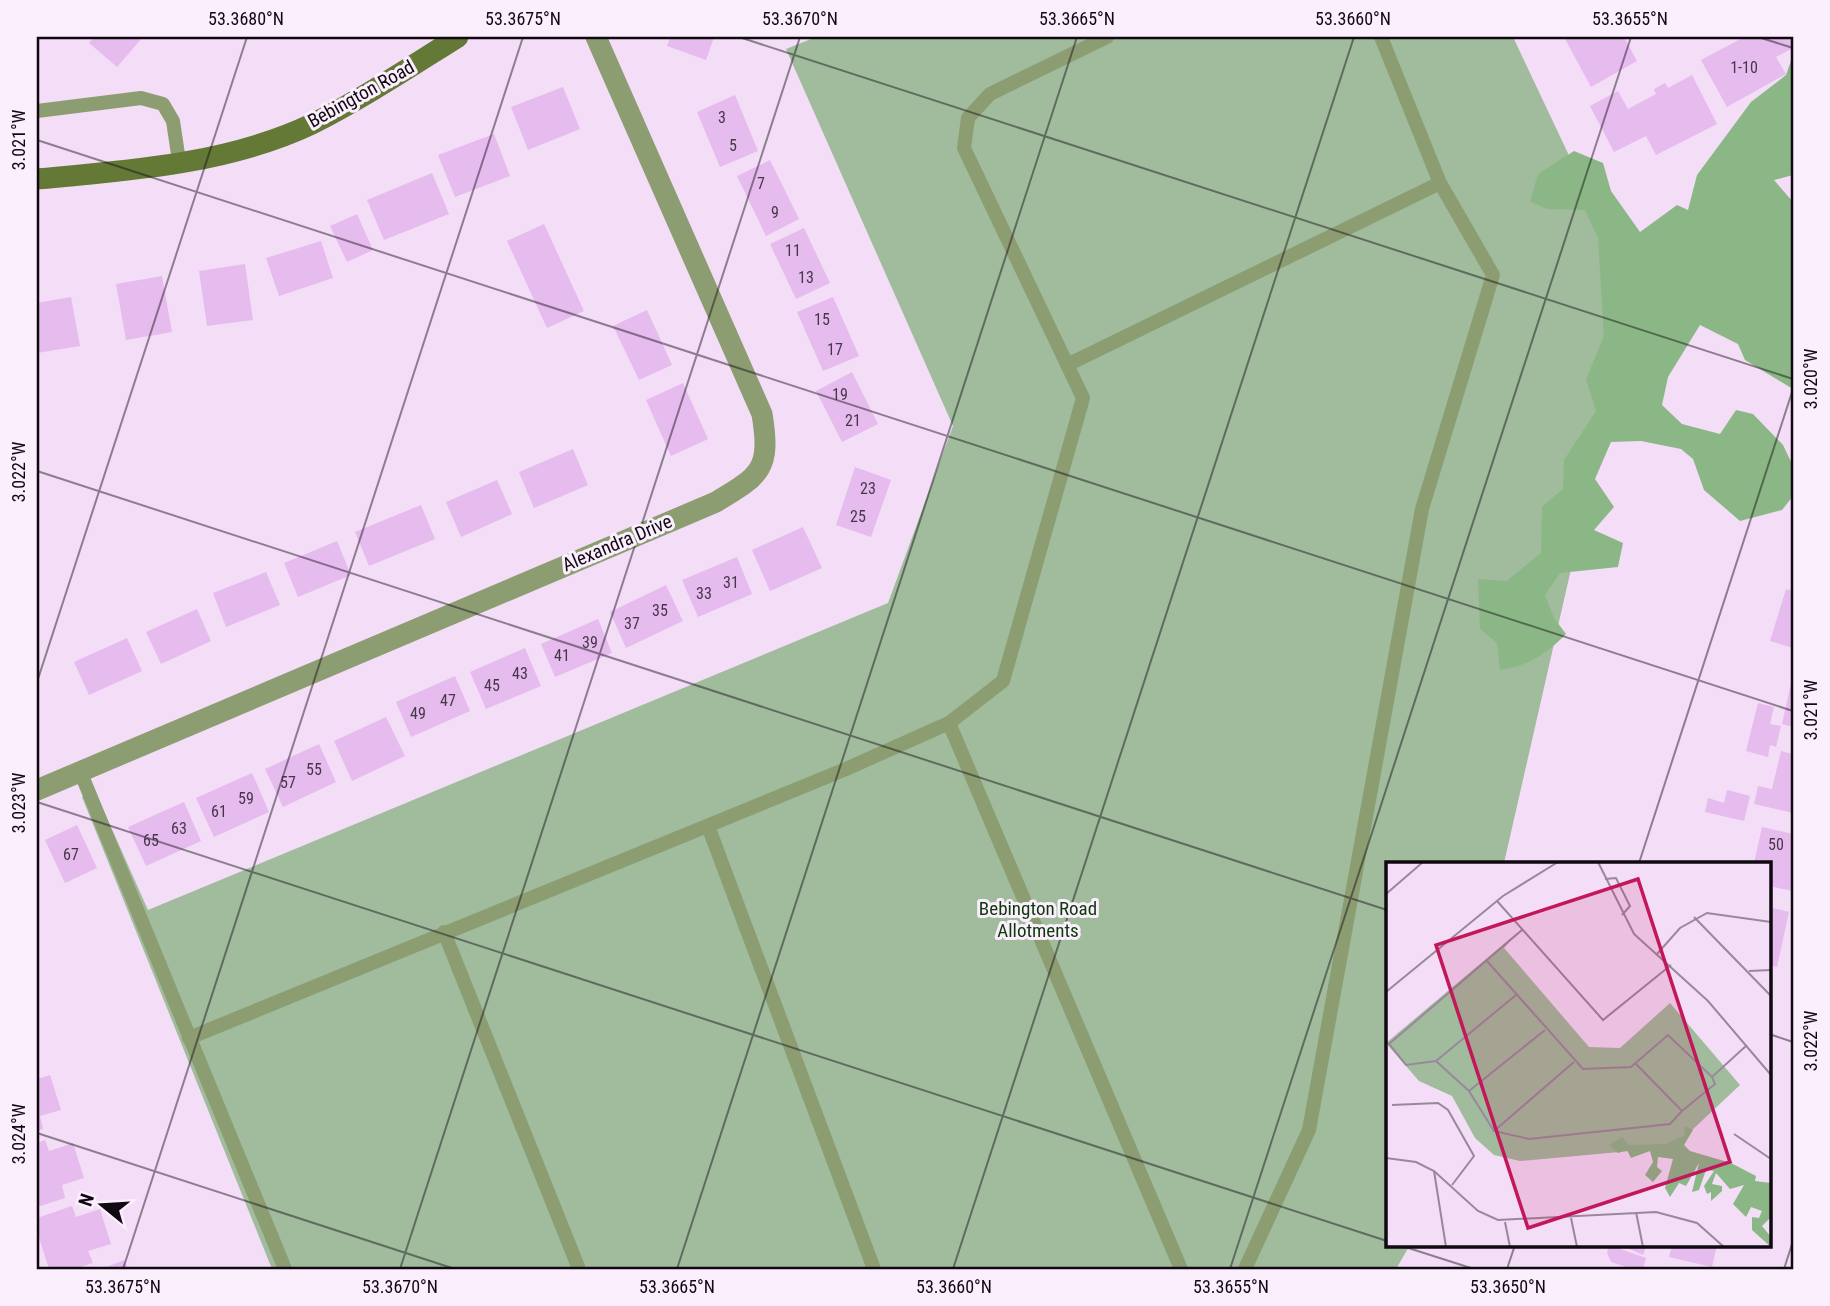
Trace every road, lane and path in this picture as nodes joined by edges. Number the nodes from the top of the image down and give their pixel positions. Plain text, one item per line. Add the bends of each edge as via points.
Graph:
1 (458, 37) edge
2 (596, 37) edge
3 (1107, 37) edge
4 (1381, 37) edge
5 (37, 111) edge
6 (179, 161) junction
7 (37, 179) edge
8 (1440, 183) junction
9 (1067, 365) junction
10 (950, 723) junction
11 (80, 771) junction
12 (37, 790) edge
13 (708, 826) junction
14 (444, 932) junction
15 (189, 1038) junction
16 (285, 1269) edge
17 (579, 1269) edge
18 (874, 1269) edge
19 (1181, 1269) edge
20 (1245, 1269) edge

1 - 6 main road, Bebington Road via 310,124 234,151
2 - 11 street, Alexandra Drive via 762,414 767,446 761,468 748,483 716,502
3 - 9 lane via 990,94 968,118 964,148
4 - 8 lane
5 - 6 lane via 141,98 163,104 173,121
6 - 7 main road, Bebington Road
8 - 9 lane
8 - 20 lane via 1493,275 1422,509 1309,1130
9 - 10 lane via 1083,398 1003,681
10 - 13 lane
10 - 19 lane
11 - 12 street, Alexandra Drive
11 - 15 lane
13 - 14 lane
13 - 18 lane
14 - 15 lane
14 - 17 lane
15 - 16 lane

